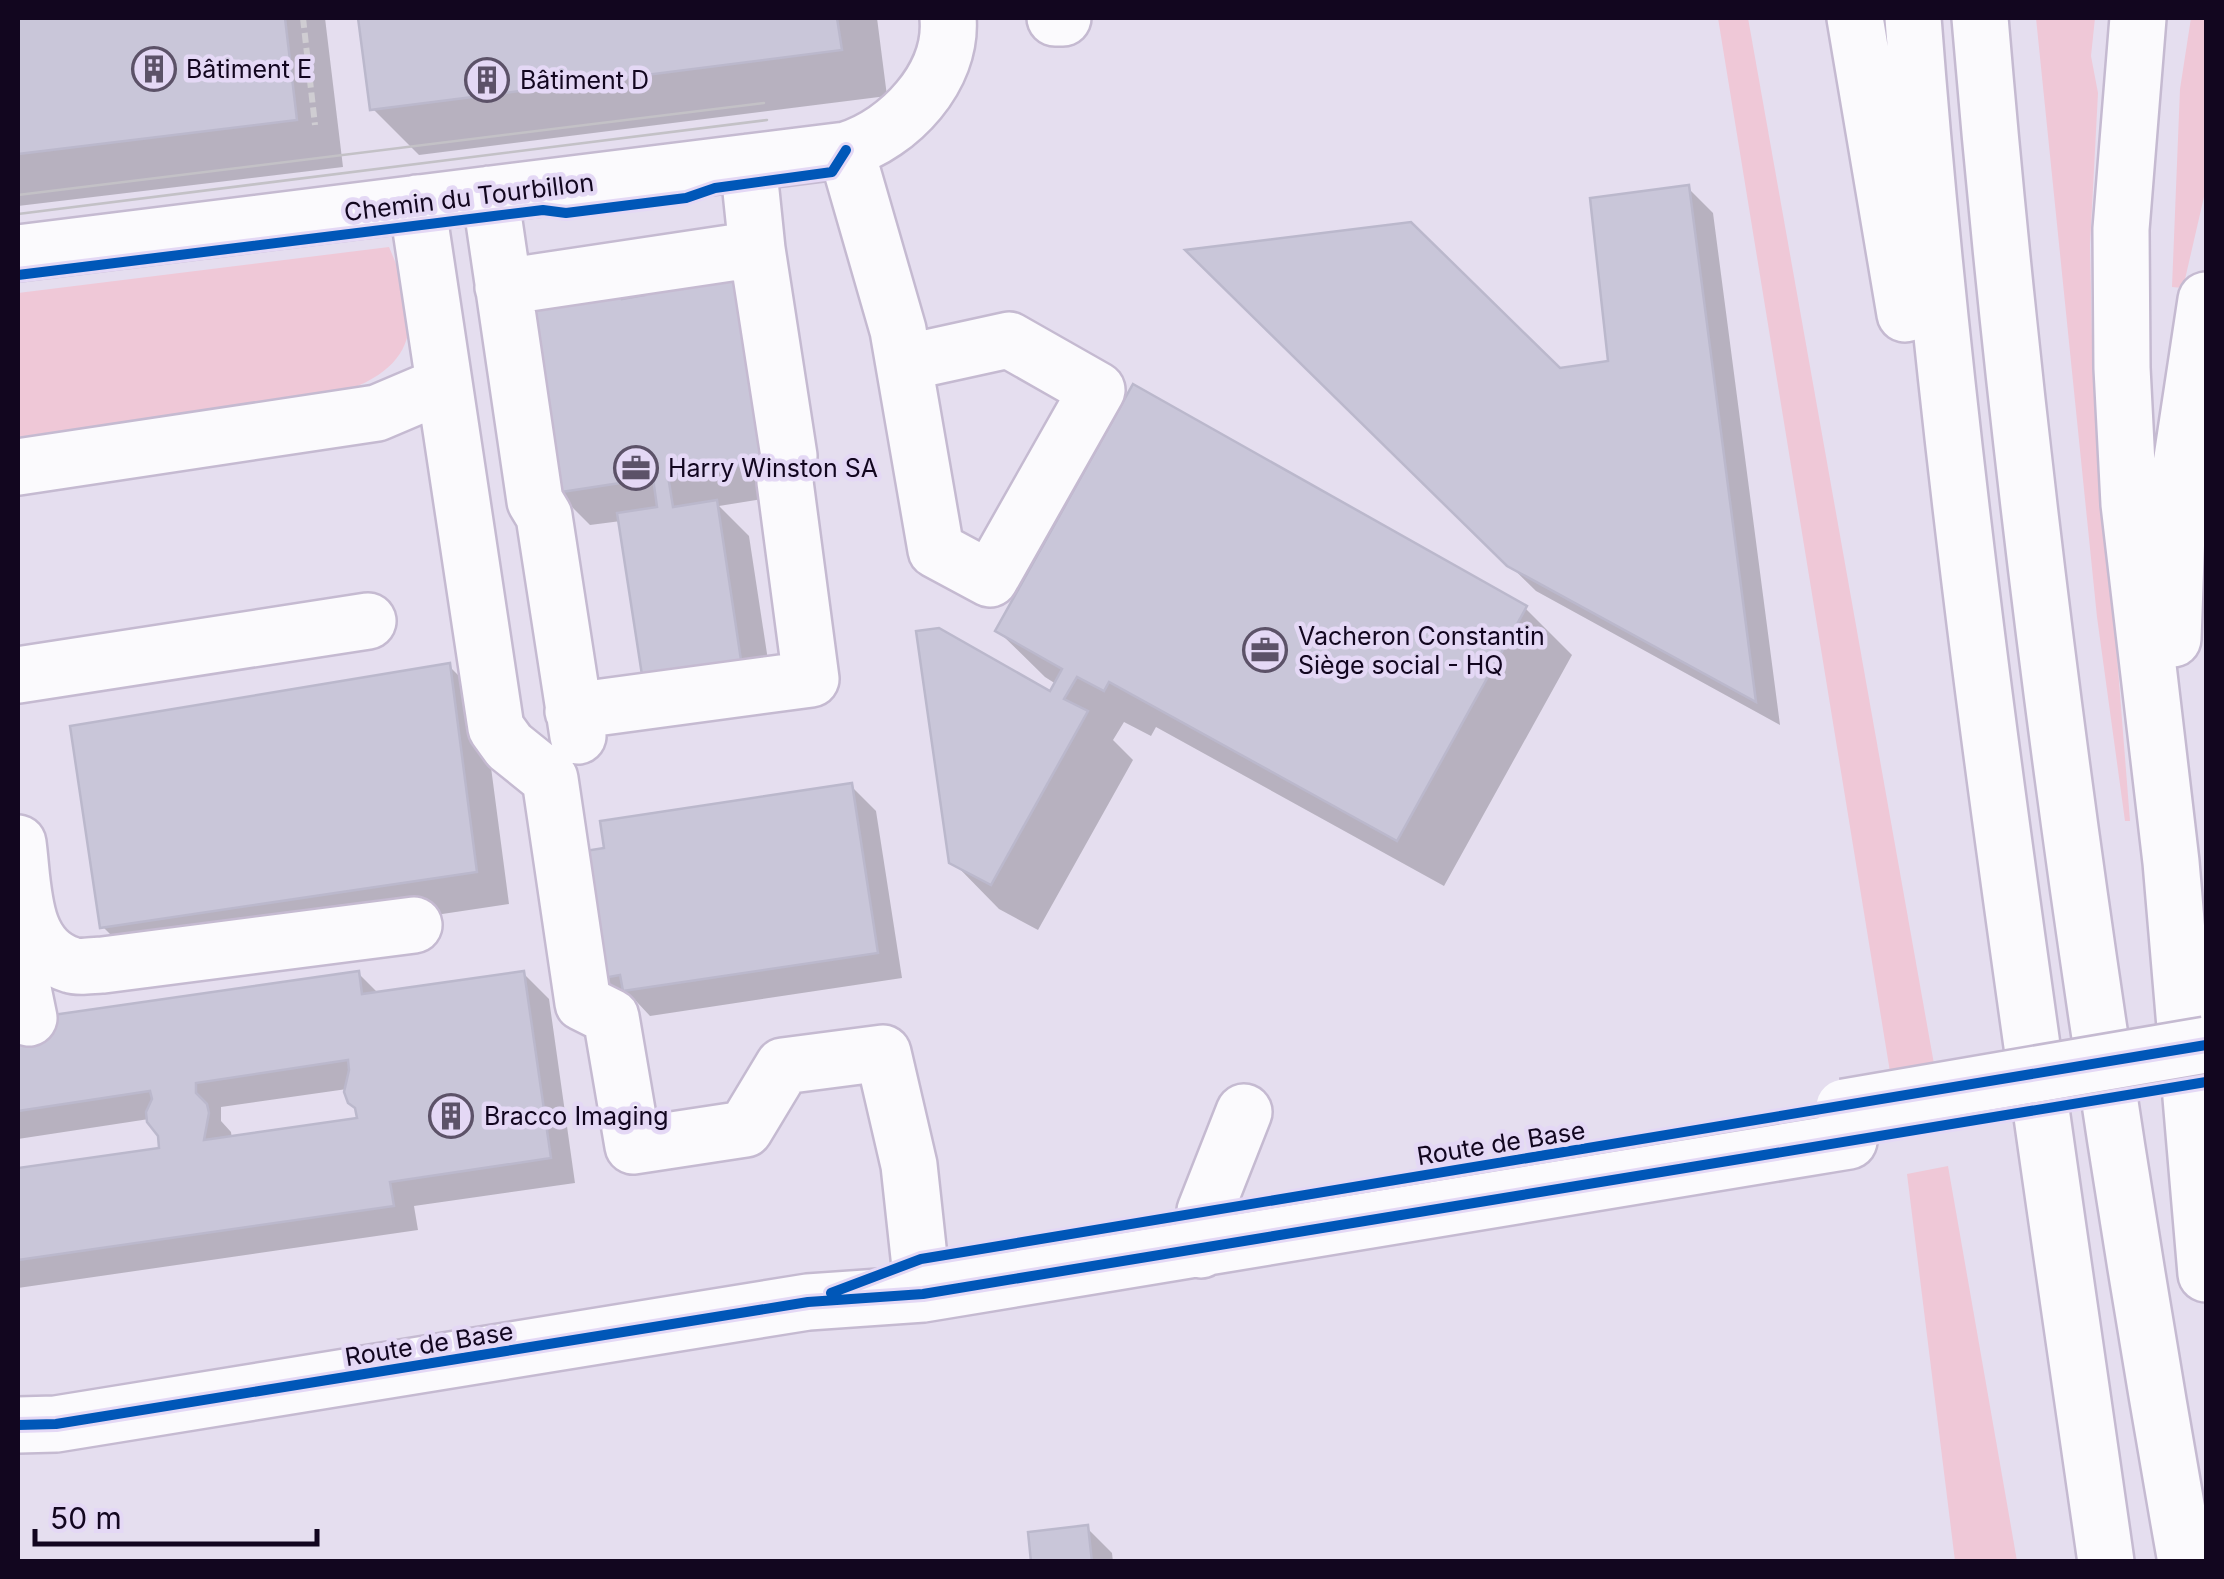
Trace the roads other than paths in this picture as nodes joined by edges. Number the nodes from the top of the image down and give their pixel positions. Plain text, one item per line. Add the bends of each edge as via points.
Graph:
1 (948, 18) edge
2 (1854, 18) edge
3 (1913, 18) edge
4 (1980, 18) edge
5 (2138, 18) edge
6 (846, 150) junction
7 (748, 162) junction
8 (490, 194) junction
9 (417, 203) junction
10 (757, 249) junction
11 (18, 253) edge
12 (503, 287) junction
13 (2206, 300) edge
14 (904, 363) dead end
15 (443, 386) junction
16 (18, 467) edge
17 (368, 621) dead end
18 (18, 675) edge
19 (18, 843) edge
20 (2171, 862) junction
21 (414, 925) dead end
22 (30, 931) junction
23 (29, 1018) dead end
24 (2206, 1045) edge
25 (2206, 1082) edge
26 (1244, 1112) dead end
27 (1846, 1124) junction
28 (2044, 1131) junction
29 (1203, 1231) junction
30 (2206, 1274) edge
31 (922, 1276) junction
32 (30, 1429) edge
33 (2106, 1562) edge
34 (2186, 1562) edge

1 - 6 main road, Chemin du Tourbillon via 942,59 909,112 868,143
2 - 28 main road
3 - 28 main road via 1968,570
4 - 34 main road via 2059,743 2130,1246
5 - 20 main road via 2121,230 2122,368 2129,504
6 - 7 main road, Chemin du Tourbillon
6 - 14 main road
7 - 8 main road, Chemin du Tourbillon
7 - 10 main road
8 - 9 main road, Chemin du Tourbillon
8 - 12 main road
9 - 11 main road, Chemin du Tourbillon
9 - 15 main road
10 - 12 main road
10 - 12 main road via 789,456 785,482 811,679 576,723
13 - 20 main road via 2178,496
15 - 16 main road via 377,413
15 - 31 main road via 496,728 550,780 583,1002 611,1017 633,1146 745,1129 784,1066 884,1053 909,1166
17 - 18 main road
19 - 22 main road
20 - 30 main road
21 - 22 main road via 72,966 45,951
22 - 23 main road via 22,984
24 - 27 main road, Route de Base, bridge
25 - 27 main road, Route de Base
26 - 29 main road
27 - 29 main road, Route de Base
28 - 33 main road
29 - 31 main road, Route de Base
31 - 32 main road, Route de Base via 808,1302

